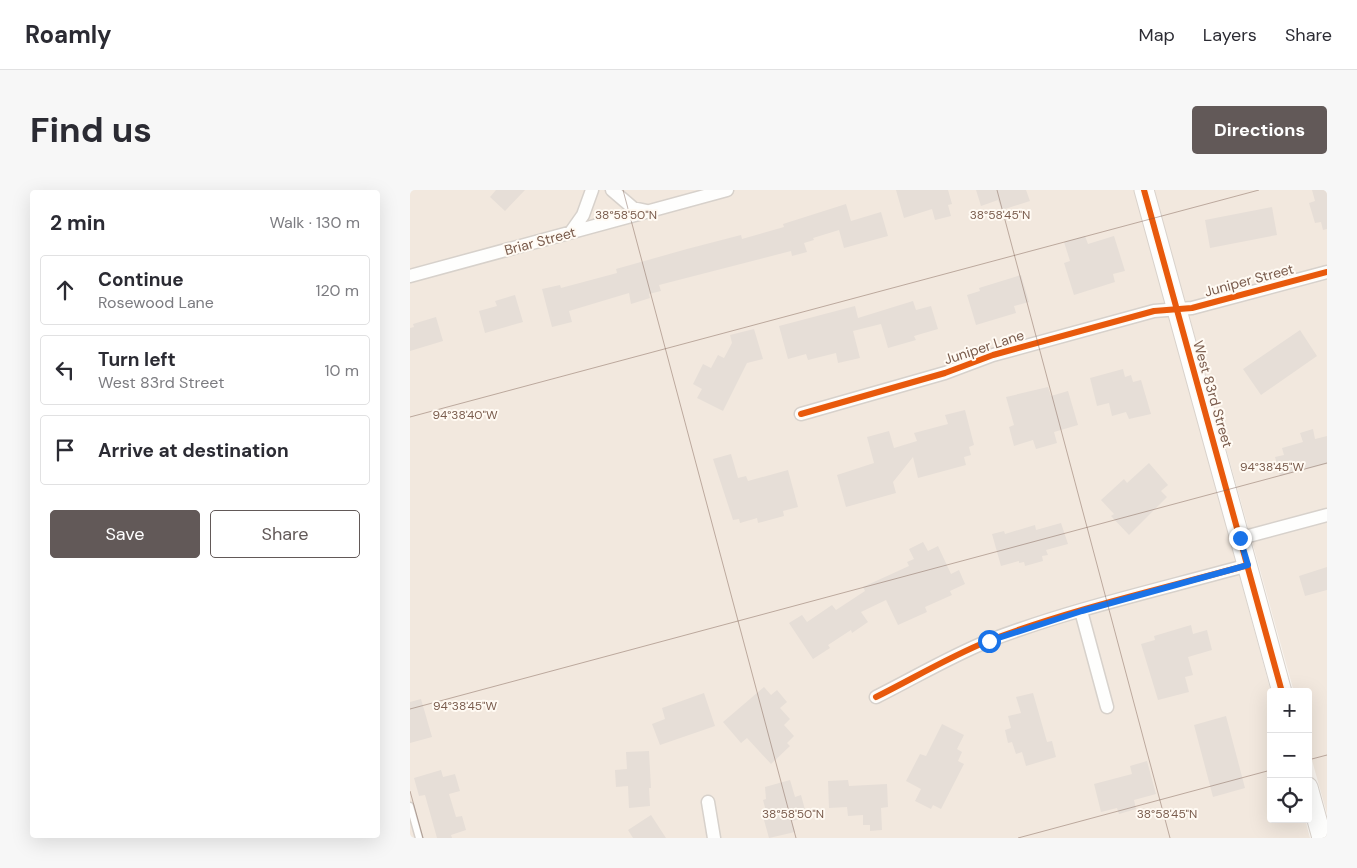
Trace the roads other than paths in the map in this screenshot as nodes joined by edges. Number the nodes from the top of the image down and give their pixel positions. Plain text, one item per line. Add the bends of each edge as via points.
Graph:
1 (592, 190) edge
2 (612, 190) edge
3 (727, 190) edge
4 (1144, 190) edge
5 (650, 211) junction
6 (571, 232) junction
7 (1327, 272) edge
8 (410, 276) edge
9 (1176, 309) junction
10 (801, 414) dead end
11 (1327, 515) edge
12 (1240, 538) junction
13 (1248, 565) junction
14 (1082, 611) junction
15 (1281, 688) edge
16 (876, 697) dead end
17 (1107, 707) dead end
18 (708, 802) dead end
19 (1312, 802) edge
20 (410, 806) edge
21 (420, 838) edge
22 (714, 838) edge
23 (1322, 838) edge

1 - 6 street via 583,215
2 - 5 street via 633,208
3 - 5 street, Briar Street
4 - 9 street, West 83rd Street
5 - 6 street, Briar Street
6 - 8 street, Briar Street
7 - 9 street, Juniper Street via 1192,308
9 - 10 street, Juniper Lane via 1154,311 993,355 945,373
9 - 12 street, West 83rd Street
11 - 12 street
12 - 13 street, West 83rd Street
13 - 14 street
13 - 15 street, West 83rd Street
14 - 16 street via 989,641 939,662
14 - 17 street
18 - 22 street
19 - 23 street
20 - 21 lane

